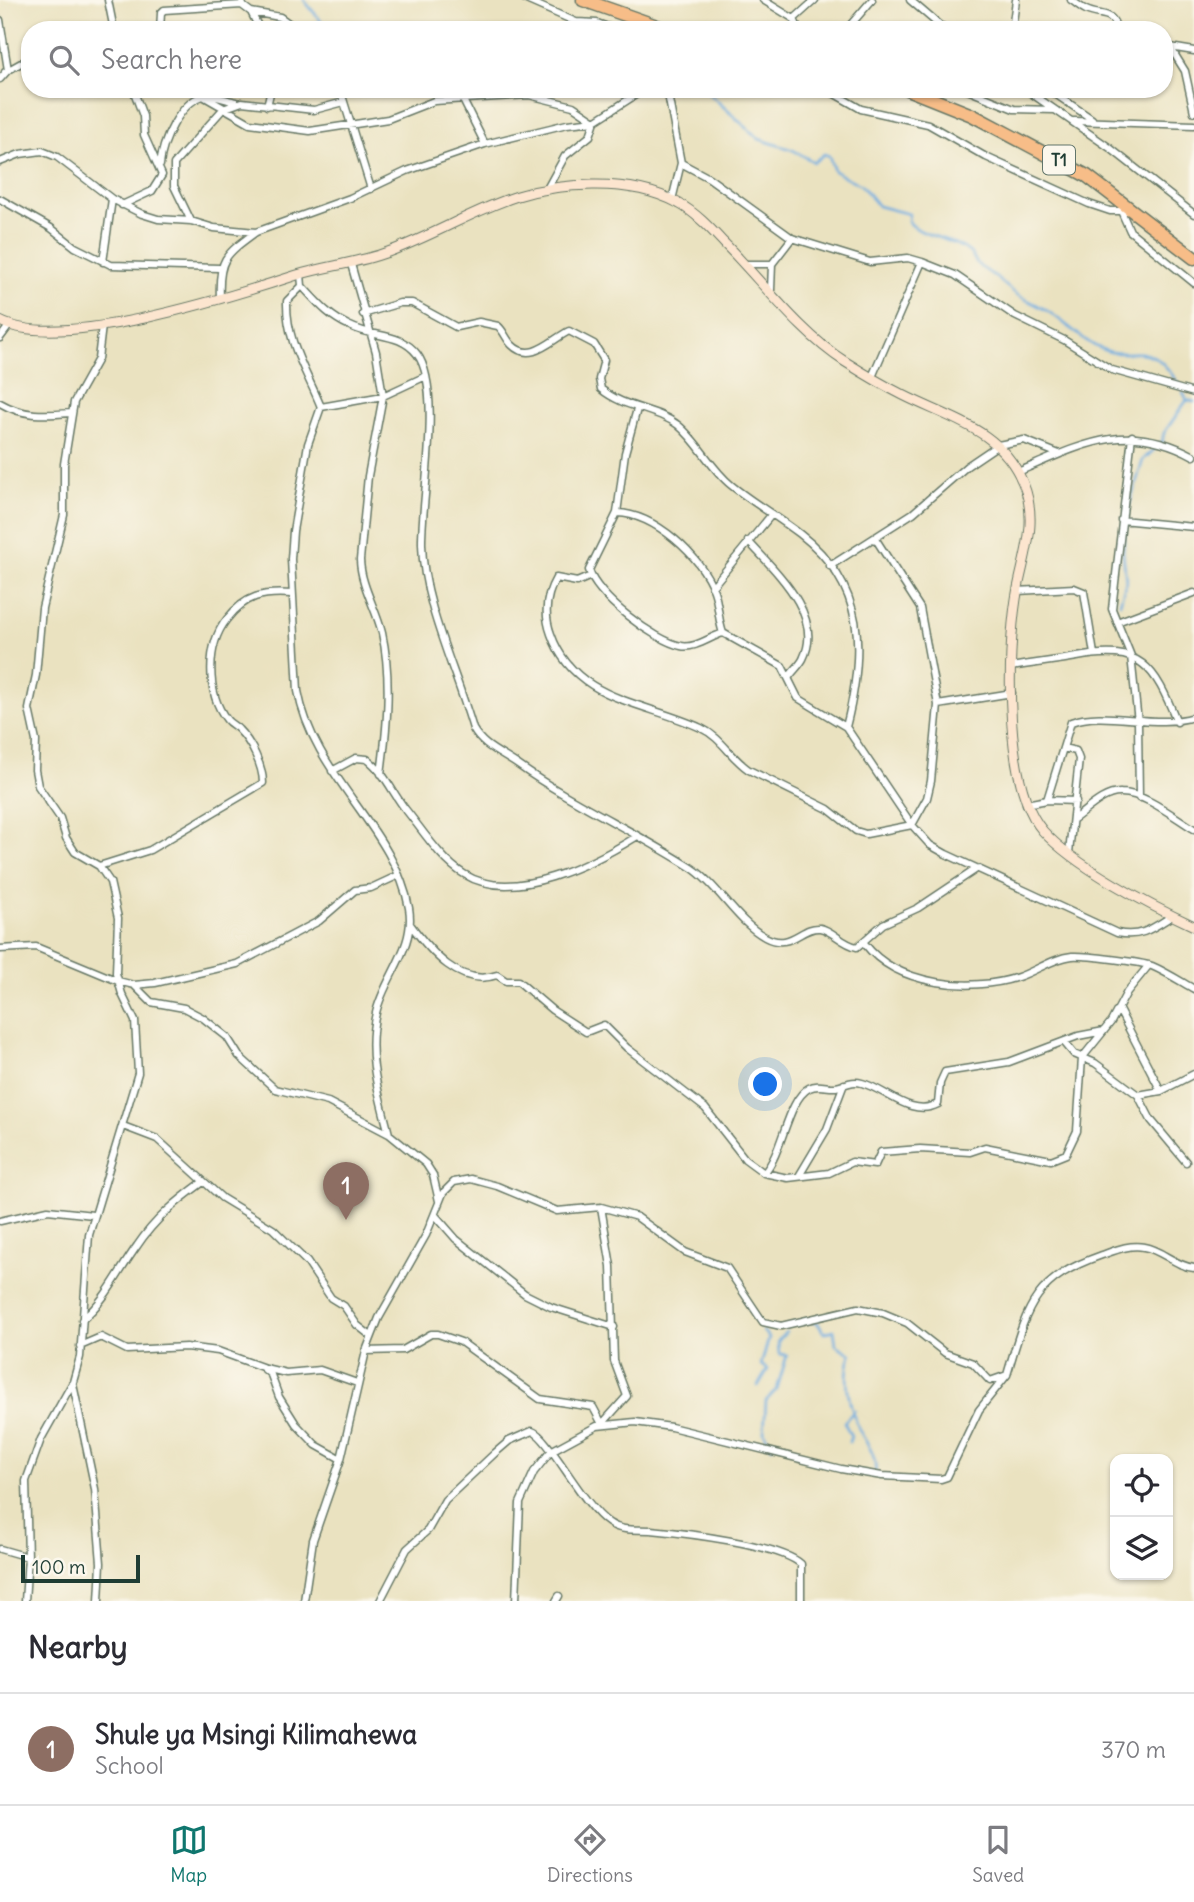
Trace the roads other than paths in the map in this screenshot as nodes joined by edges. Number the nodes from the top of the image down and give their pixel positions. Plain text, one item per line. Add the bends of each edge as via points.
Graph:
1 (108, 0) edge
2 (526, 0) edge
3 (583, 0) edge
4 (763, 0) edge
5 (816, 0) edge
6 (872, 0) edge
7 (910, 0) edge
8 (1016, 0) edge
9 (1071, 0) edge
10 (242, 2) edge
11 (251, 12) junction
12 (794, 19) joint
13 (0, 20) edge
14 (112, 21) edge
15 (161, 21) edge
16 (256, 21) edge
17 (286, 21) edge
18 (575, 21) edge
19 (642, 21) edge
20 (854, 21) edge
21 (934, 21) edge
22 (1014, 21) edge
23 (1114, 21) edge
24 (1173, 48) edge
25 (1194, 51) edge
26 (1173, 55) edge
27 (0, 63) edge
28 (21, 63) edge
29 (3, 74) edge
30 (136, 98) edge
31 (200, 98) edge
32 (205, 98) edge
33 (213, 98) edge
34 (269, 98) edge
35 (343, 98) edge
36 (489, 98) edge
37 (541, 98) edge
38 (633, 98) edge
39 (669, 98) edge
40 (841, 98) edge
41 (928, 98) edge
42 (987, 98) edge
43 (1038, 98) edge
44 (1061, 98) edge
45 (463, 100) junction
46 (236, 102) junction
47 (344, 102) junction
48 (267, 106) junction
49 (223, 109) junction
50 (1056, 110) junction
51 (1194, 112) edge
52 (595, 121) junction
53 (1072, 121) junction
54 (1093, 121) junction
55 (349, 125) junction
56 (1194, 125) edge
57 (485, 144) junction
58 (0, 162) edge
59 (681, 163) junction
60 (160, 167) junction
61 (548, 187) junction
62 (371, 189) junction
63 (0, 199) edge
64 (112, 200) junction
65 (672, 201) junction
66 (122, 205) junction
67 (1121, 211) junction
68 (1135, 211) junction
69 (1193, 211) edge
70 (191, 221) junction
71 (256, 232) junction
72 (792, 238) junction
73 (1194, 258) edge
74 (103, 262) junction
75 (922, 262) junction
76 (351, 264) junction
77 (746, 264) junction
78 (772, 264) junction
79 (219, 268) junction
80 (301, 274) junction
81 (1194, 283) edge
82 (302, 286) junction
83 (771, 290) junction
84 (220, 297) junction
85 (363, 314) junction
86 (0, 321) edge
87 (9, 326) junction
88 (102, 326) junction
89 (370, 334) junction
90 (0, 338) edge
91 (426, 376) junction
92 (872, 377) junction
93 (1194, 393) edge
94 (383, 396) junction
95 (0, 403) edge
96 (321, 407) junction
97 (636, 410) junction
98 (72, 413) junction
99 (1132, 436) junction
100 (998, 445) junction
101 (1059, 454) junction
102 (1194, 456) edge
103 (1018, 472) junction
104 (617, 513) junction
105 (772, 514) junction
106 (1121, 520) junction
107 (1194, 527) edge
108 (875, 538) junction
109 (748, 541) junction
110 (830, 566) junction
111 (591, 576) junction
112 (712, 587) junction
113 (1017, 591) junction
114 (1194, 593) edge
115 (292, 594) junction
116 (1117, 622) junction
117 (723, 634) junction
118 (1094, 654) junction
119 (1131, 656) junction
120 (1011, 667) junction
121 (789, 677) junction
122 (1012, 693) junction
123 (938, 705) junction
124 (1194, 717) edge
125 (1138, 722) junction
126 (1177, 722) junction
127 (846, 727) junction
128 (1063, 747) junction
129 (332, 771) junction
130 (381, 774) junction
131 (1139, 798) junction
132 (1047, 800) junction
133 (1076, 801) junction
134 (1026, 804) junction
135 (1074, 820) junction
136 (912, 825) junction
137 (1194, 829) edge
138 (636, 837) junction
139 (1069, 852) junction
140 (99, 866) junction
141 (975, 870) junction
142 (399, 875) junction
143 (1172, 916) junction
144 (410, 925) junction
145 (1194, 926) edge
146 (865, 944) junction
147 (0, 949) edge
148 (1149, 965) junction
149 (118, 981) junction
150 (134, 985) junction
151 (1194, 989) edge
152 (1119, 1010) junction
153 (1104, 1031) junction
154 (1064, 1042) junction
155 (1082, 1058) junction
156 (1194, 1074) edge
157 (844, 1084) junction
158 (1161, 1091) junction
159 (1138, 1095) junction
160 (123, 1126) junction
161 (389, 1134) junction
162 (1186, 1162) dead end
163 (764, 1173) junction
164 (799, 1176) junction
165 (203, 1182) junction
166 (439, 1201) junction
167 (601, 1207) junction
168 (93, 1215) junction
169 (435, 1215) junction
170 (0, 1221) edge
171 (1194, 1268) edge
172 (82, 1320) junction
173 (614, 1326) junction
174 (371, 1336) junction
175 (80, 1346) junction
176 (366, 1351) junction
177 (261, 1367) junction
178 (1007, 1375) junction
179 (73, 1382) junction
180 (358, 1383) junction
181 (603, 1424) junction
182 (551, 1451) junction
183 (341, 1459) junction
184 (0, 1549) edge
185 (28, 1557) junction
186 (25, 1601) edge
187 (99, 1601) edge
188 (304, 1601) edge
189 (380, 1601) edge
190 (516, 1601) edge
191 (801, 1601) edge

1 - 14 street
2 - 18 street
3 - 19 highway
4 - 12 street
5 - 12 street
6 - 20 street
7 - 21 street
8 - 22 street
9 - 23 street
10 - 11 street
10 - 15 street via 164,10
11 - 16 street
11 - 17 street
13 - 29 street
24 - 25 street
26 - 51 street via 1185,71
27 - 29 street
28 - 29 street
30 - 60 street via 144,135
31 - 60 street via 169,132
32 - 49 street
33 - 46 street
34 - 48 street
35 - 47 street
36 - 45 street
37 - 52 street via 573,106
38 - 52 street
39 - 59 street
40 - 67 street via 861,109 928,124 986,157 1089,204
41 - 68 highway, T1 via 1016,136 1087,176
42 - 50 street via 1014,109
43 - 50 street
44 - 54 street
45 - 55 street via 434,101 388,119
45 - 57 street
46 - 48 street
46 - 49 street
47 - 48 street via 314,110
47 - 55 street
49 - 55 street via 277,128 310,131
49 - 70 street via 174,164 174,186
50 - 53 street
52 - 57 street
52 - 61 street via 590,136 565,156
53 - 54 street
53 - 69 street
54 - 56 street
55 - 62 street
57 - 62 street via 407,171
58 - 64 street via 42,151 57,157
59 - 65 street
59 - 72 street
60 - 66 street via 162,175 152,191
61 - 65 street via 611,185
61 - 76 street via 513,195
62 - 71 street
63 - 74 street
64 - 66 street
64 - 74 street
65 - 77 street via 713,231
66 - 70 street via 158,219
67 - 68 street
67 - 81 street via 1130,231
68 - 73 highway, T1
70 - 71 street
71 - 79 street
72 - 75 street via 870,261 908,258
72 - 78 street
74 - 79 street via 121,267 173,264
75 - 92 street
75 - 93 street via 955,275 1015,316 1112,370
76 - 80 street
76 - 85 street
77 - 78 street
77 - 83 street
78 - 83 street
79 - 84 street
80 - 82 street
80 - 84 street
82 - 89 street via 326,314
82 - 96 street via 287,301 288,325 295,354
83 - 92 street via 819,343
84 - 88 street
85 - 89 street
85 - 97 street via 412,303 456,327 479,322 498,326 515,348 524,351 541,349 563,334 575,332 602,355 601,389
86 - 87 street
87 - 88 street via 36,332
87 - 90 street
88 - 98 street via 98,359 77,394
89 - 91 street via 400,339 412,348
89 - 94 street
91 - 94 street
91 - 138 street via 429,471 422,522 423,564 473,729 484,745
92 - 100 street via 976,428
94 - 96 street
94 - 130 street via 368,476 360,560 386,659
95 - 98 street via 29,414
96 - 115 street via 308,444 293,531
97 - 104 street
97 - 105 street via 677,425 728,483
98 - 140 street via 64,464 64,515 43,608 29,709 38,786 60,818 75,852
99 - 101 street via 1112,436
99 - 102 street
99 - 106 street
100 - 101 street via 1024,440
100 - 103 street
100 - 108 street
101 - 103 street
103 - 113 street via 1030,518 1029,550
104 - 111 street via 592,558
104 - 112 street via 638,516 686,550
105 - 109 street
105 - 110 street via 803,536
106 - 107 street
106 - 116 street via 1112,597
108 - 110 street
108 - 123 street via 920,608
109 - 112 street
109 - 121 street via 782,578 805,619 803,659
110 - 127 street via 855,608 860,640
111 - 117 street via 620,608 660,638 684,647
111 - 136 street via 577,582 556,578 545,611 560,655 581,679 611,696 710,733 738,762 828,809 856,831 877,834
112 - 117 street
113 - 118 street via 1073,588 1084,592
113 - 120 street
114 - 116 street
115 - 129 street via 302,710
115 - 140 street via 270,593 246,600 225,621 212,651 219,702 226,719 246,738 263,783 150,850
116 - 119 street
117 - 121 street via 782,666
118 - 119 street
118 - 120 street
119 - 125 street
119 - 126 street via 1164,691
120 - 122 street
121 - 127 street via 798,698
122 - 123 street
122 - 134 street via 1019,778
123 - 136 street via 931,781
124 - 126 street
125 - 126 street
125 - 128 street via 1074,720
125 - 131 street
127 - 136 street
128 - 132 street
128 - 133 street via 1076,751 1079,759
129 - 130 street via 362,757
129 - 142 street
130 - 138 street via 443,855 464,874 478,879 512,883 562,875
131 - 135 street via 1110,795
131 - 137 street
132 - 133 street
132 - 134 street
133 - 135 street
134 - 139 street via 1044,832
135 - 139 street
136 - 141 street via 930,845
138 - 146 street via 695,870 764,936 786,941 822,928 847,945
139 - 143 street
140 - 149 street via 110,882 116,905
141 - 143 street via 1117,933 1147,932
141 - 146 street via 918,908 883,924
142 - 144 street
142 - 150 street via 355,890 319,921 237,964
143 - 145 street
144 - 161 street via 402,957 381,996 373,1036 374,1079
144 - 163 street via 451,968 478,978 497,975 518,981 586,1032 604,1025 705,1108 745,1159
146 - 148 street via 890,966 964,985 1016,978 1073,956
147 - 149 street via 36,947
148 - 151 street
148 - 152 street
149 - 150 street
149 - 160 street via 135,1020 138,1059 136,1085
150 - 161 street via 151,1002 184,1008 204,1018 275,1089 328,1102
152 - 153 street
152 - 158 street
153 - 154 street
153 - 155 street
154 - 155 street
154 - 157 street via 1009,1062 945,1072 938,1104 931,1108 896,1101 860,1082
155 - 159 street
155 - 164 street via 1077,1131 1070,1149 1059,1158 1041,1160 985,1147 970,1152 900,1150 880,1152 875,1165 855,1161 829,1173
156 - 158 street
157 - 163 street via 816,1086 801,1095 776,1157
157 - 164 street via 827,1129
158 - 159 street
159 - 162 street via 1151,1120
160 - 165 street via 157,1139
160 - 168 street
161 - 166 street via 426,1164
163 - 164 street via 777,1178
165 - 172 street via 163,1212 109,1292
165 - 174 street via 293,1247 331,1298
166 - 167 street via 454,1182 471,1179 511,1190 550,1210
166 - 169 street
167 - 173 street via 611,1266
167 - 178 street via 637,1217 685,1251 727,1268 756,1315 771,1325 867,1310 907,1323 945,1353 973,1363 990,1381
168 - 170 street via 48,1210
168 - 172 street
169 - 173 street via 456,1239 525,1294
169 - 174 street
171 - 178 street via 1142,1246 1119,1249 1066,1270 1044,1286 1031,1304
172 - 175 street
173 - 181 street via 617,1373 626,1396
174 - 176 street
175 - 177 street via 101,1337 127,1350 203,1348
175 - 179 street
176 - 180 street
176 - 181 street via 403,1350 431,1334 450,1337 540,1399 593,1407
177 - 180 street via 286,1373 320,1370
177 - 183 street via 271,1375 296,1424 316,1445
178 - 181 street via 979,1410 947,1478 941,1479 841,1469 671,1427
179 - 185 street via 41,1439 26,1481
179 - 187 street via 94,1489 102,1571
180 - 183 street
181 - 182 street
182 - 189 street via 539,1433 532,1431 495,1453 445,1500 428,1530 407,1549
182 - 190 street via 534,1472 520,1503
182 - 191 street via 584,1499 618,1528 697,1535 795,1558 801,1564
183 - 188 street via 318,1522
184 - 185 street
185 - 186 street

